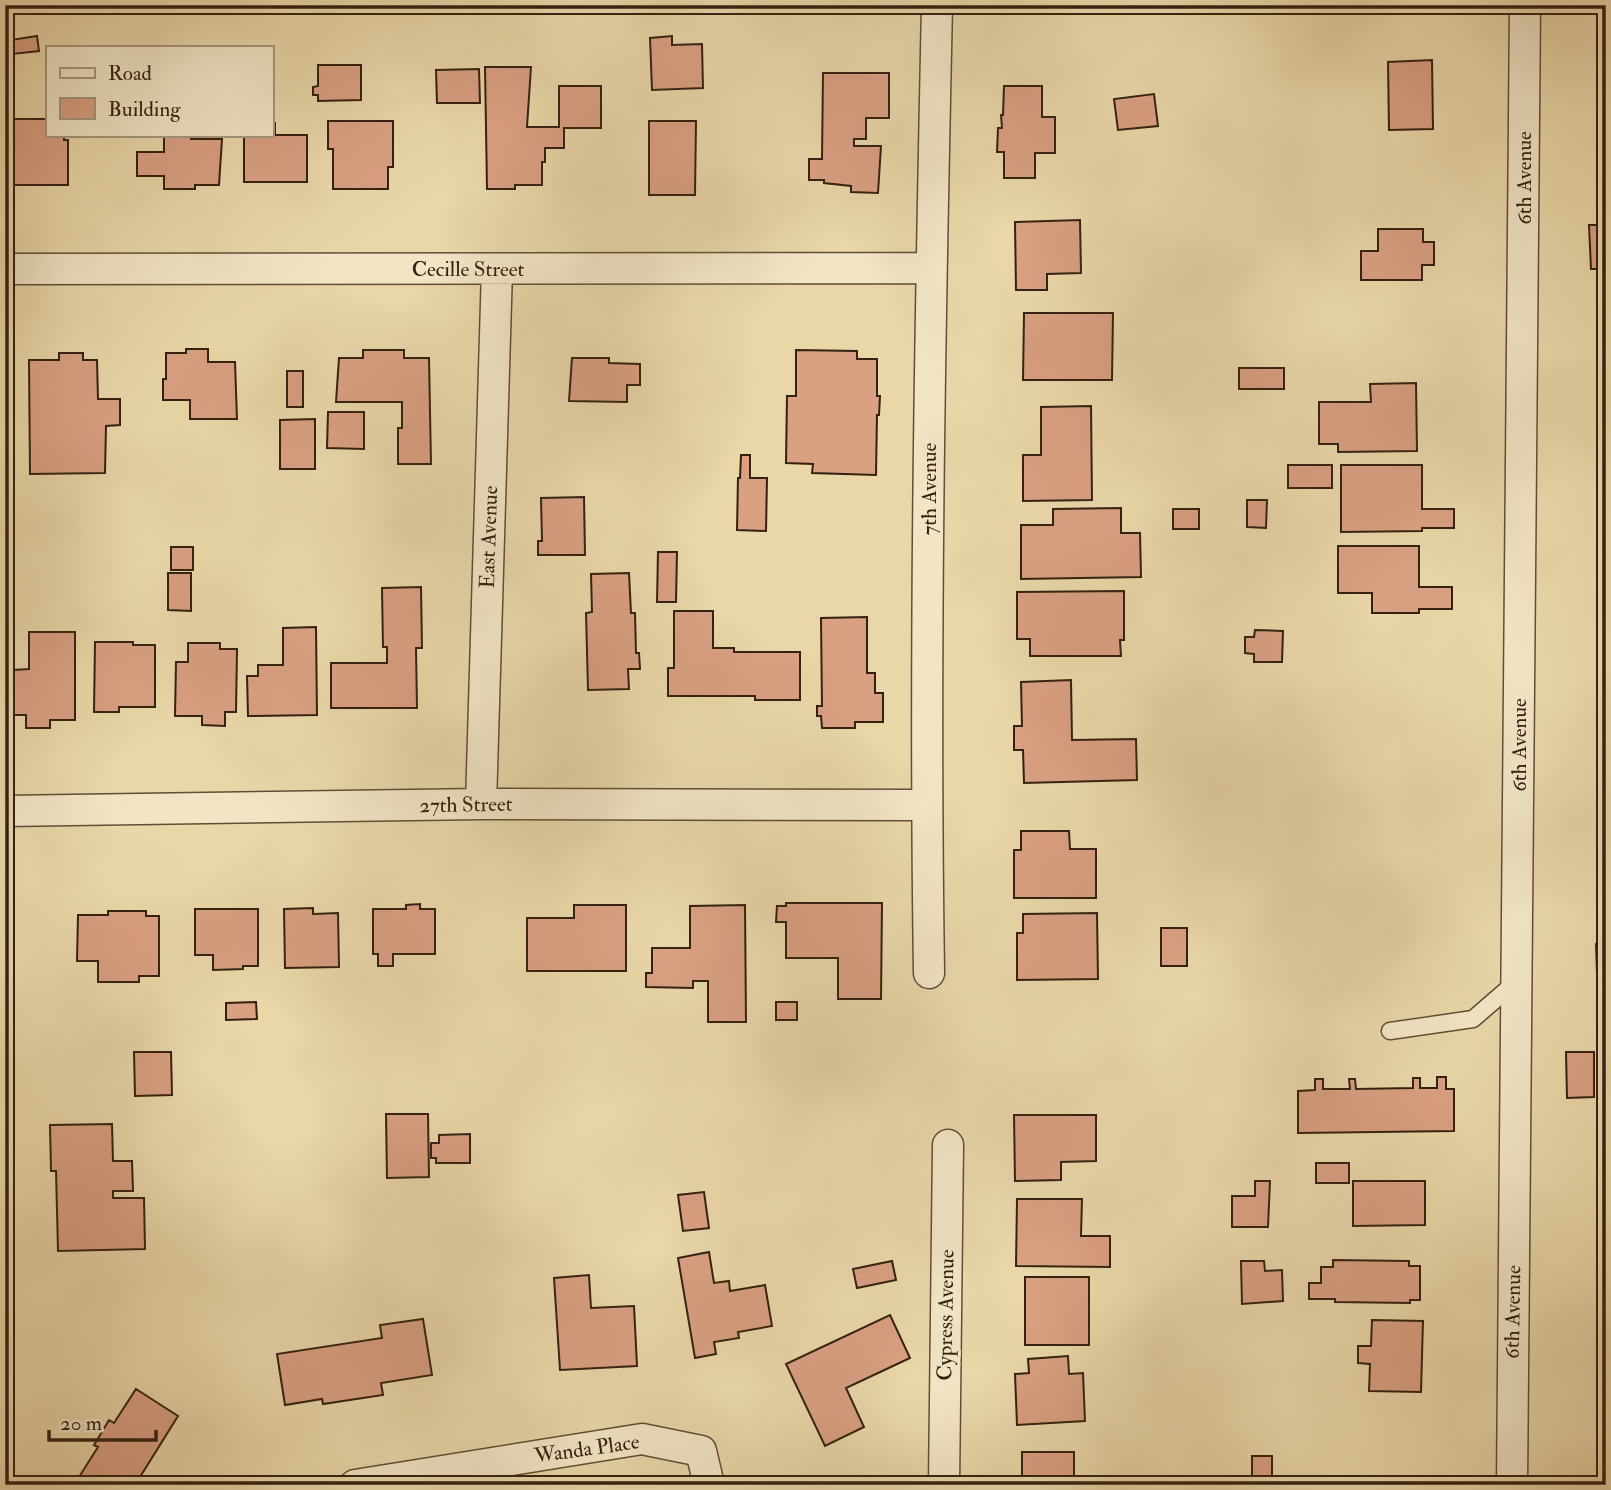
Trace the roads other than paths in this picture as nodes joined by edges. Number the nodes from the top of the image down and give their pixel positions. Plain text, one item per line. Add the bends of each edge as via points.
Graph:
1 (937, 5) edge
2 (1525, 5) edge
3 (931, 268) junction
4 (5, 269) edge
5 (497, 269) junction
6 (481, 804) junction
7 (926, 805) junction
8 (5, 811) edge
9 (929, 973) dead end
10 (1517, 981) junction
11 (1390, 1031) dead end
12 (948, 1145) dead end
13 (355, 1485) edge
14 (709, 1485) edge
15 (944, 1485) edge
16 (1511, 1485) edge

1 - 3 street, 7th Avenue
2 - 10 street, 6th Avenue
3 - 5 street, Cecille Street
3 - 7 street, 7th Avenue
4 - 5 street, Cecille Street
5 - 6 street, East Avenue
6 - 7 street, 27th Street
6 - 8 street, 27th Street
7 - 9 street, 7th Avenue
10 - 11 lane via 1473,1019
10 - 16 street, 6th Avenue
12 - 15 street, Cypress Avenue
13 - 14 street, Wanda Place via 642,1439 701,1451

